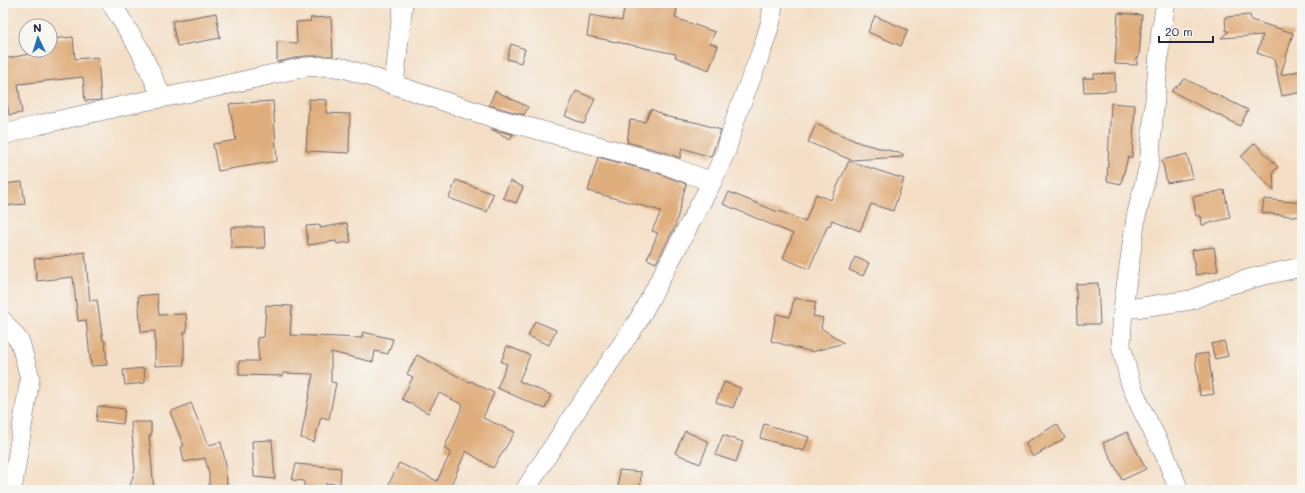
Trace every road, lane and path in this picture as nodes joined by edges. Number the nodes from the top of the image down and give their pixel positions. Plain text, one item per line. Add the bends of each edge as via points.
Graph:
1 (111, 3) edge
2 (403, 3) edge
3 (773, 3) edge
4 (1166, 3) edge
5 (394, 85) junction
6 (162, 97) junction
7 (3, 135) edge
8 (712, 182) junction
9 (1302, 267) edge
10 (1123, 308) junction
11 (3, 322) edge
12 (12, 490) edge
13 (526, 490) edge
14 (1179, 490) edge

1 - 6 street via 139,48
2 - 5 street
3 - 8 street via 771,21 762,50
4 - 10 street via 1161,31 1149,165 1136,217
5 - 6 street via 344,68 305,67
5 - 8 street via 494,118 661,163
6 - 7 street
8 - 13 street via 638,322 574,414
9 - 10 street via 1228,285 1190,300
10 - 14 street via 1121,345 1130,382
11 - 12 street via 20,342 30,378

